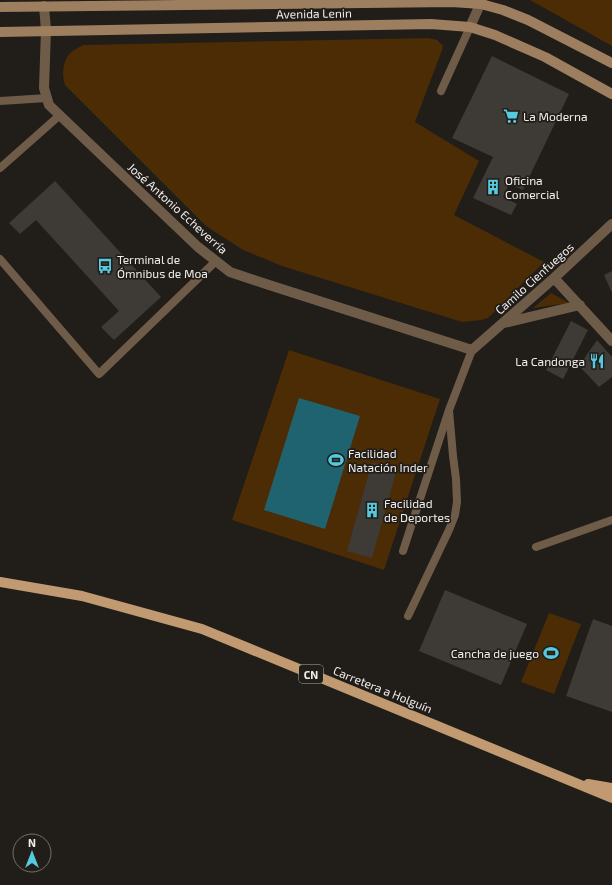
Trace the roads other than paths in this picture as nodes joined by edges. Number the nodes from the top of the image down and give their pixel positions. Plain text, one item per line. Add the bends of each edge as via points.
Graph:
1 (482, 2) edge
2 (44, 6) junction
3 (0, 7) edge
4 (470, 27) junction
5 (46, 30) junction
6 (0, 32) edge
7 (612, 63) edge
8 (442, 91) dead end
9 (612, 94) edge
10 (47, 98) junction
11 (0, 101) edge
12 (60, 115) junction
13 (0, 168) edge
14 (612, 224) edge
15 (0, 259) edge
16 (216, 261) junction
17 (554, 278) junction
18 (580, 305) junction
19 (502, 323) junction
20 (612, 341) edge
21 (472, 350) junction
22 (449, 410) junction
23 (612, 520) edge
24 (536, 547) dead end
25 (403, 551) dead end
26 (0, 582) edge
27 (408, 616) dead end
28 (566, 779) junction
29 (612, 788) edge
30 (612, 798) edge

1 - 2 main road, Avenida Lenin
1 - 4 street
1 - 7 main road, Avenida Lenin via 528,20
2 - 3 main road, Avenida Lenin
2 - 5 street, José Antonio Echeverría
4 - 5 main road, Avenida Lenin via 431,24
4 - 8 lane
4 - 9 main road, Avenida Lenin via 545,57
5 - 6 main road, Avenida Lenin
5 - 10 street, José Antonio Echeverría via 44,88
10 - 11 lane
10 - 12 street, José Antonio Echeverría via 49,106
12 - 13 lane
12 - 16 street, José Antonio Echeverría via 198,247
14 - 17 street, Camilo Cienfuegos
15 - 16 lane via 99,374
16 - 21 street, José Antonio Echeverría via 230,272 273,287
17 - 18 street
17 - 19 street, Camilo Cienfuegos
18 - 19 street
18 - 20 street
19 - 21 street, Camilo Cienfuegos
21 - 22 lane
22 - 25 lane
22 - 27 lane via 457,502 450,530
23 - 24 lane
26 - 28 main road, Carretera a Holguín / CN via 82,596 202,629
28 - 29 main road
28 - 30 main road, Carretera a Holguín / CN

